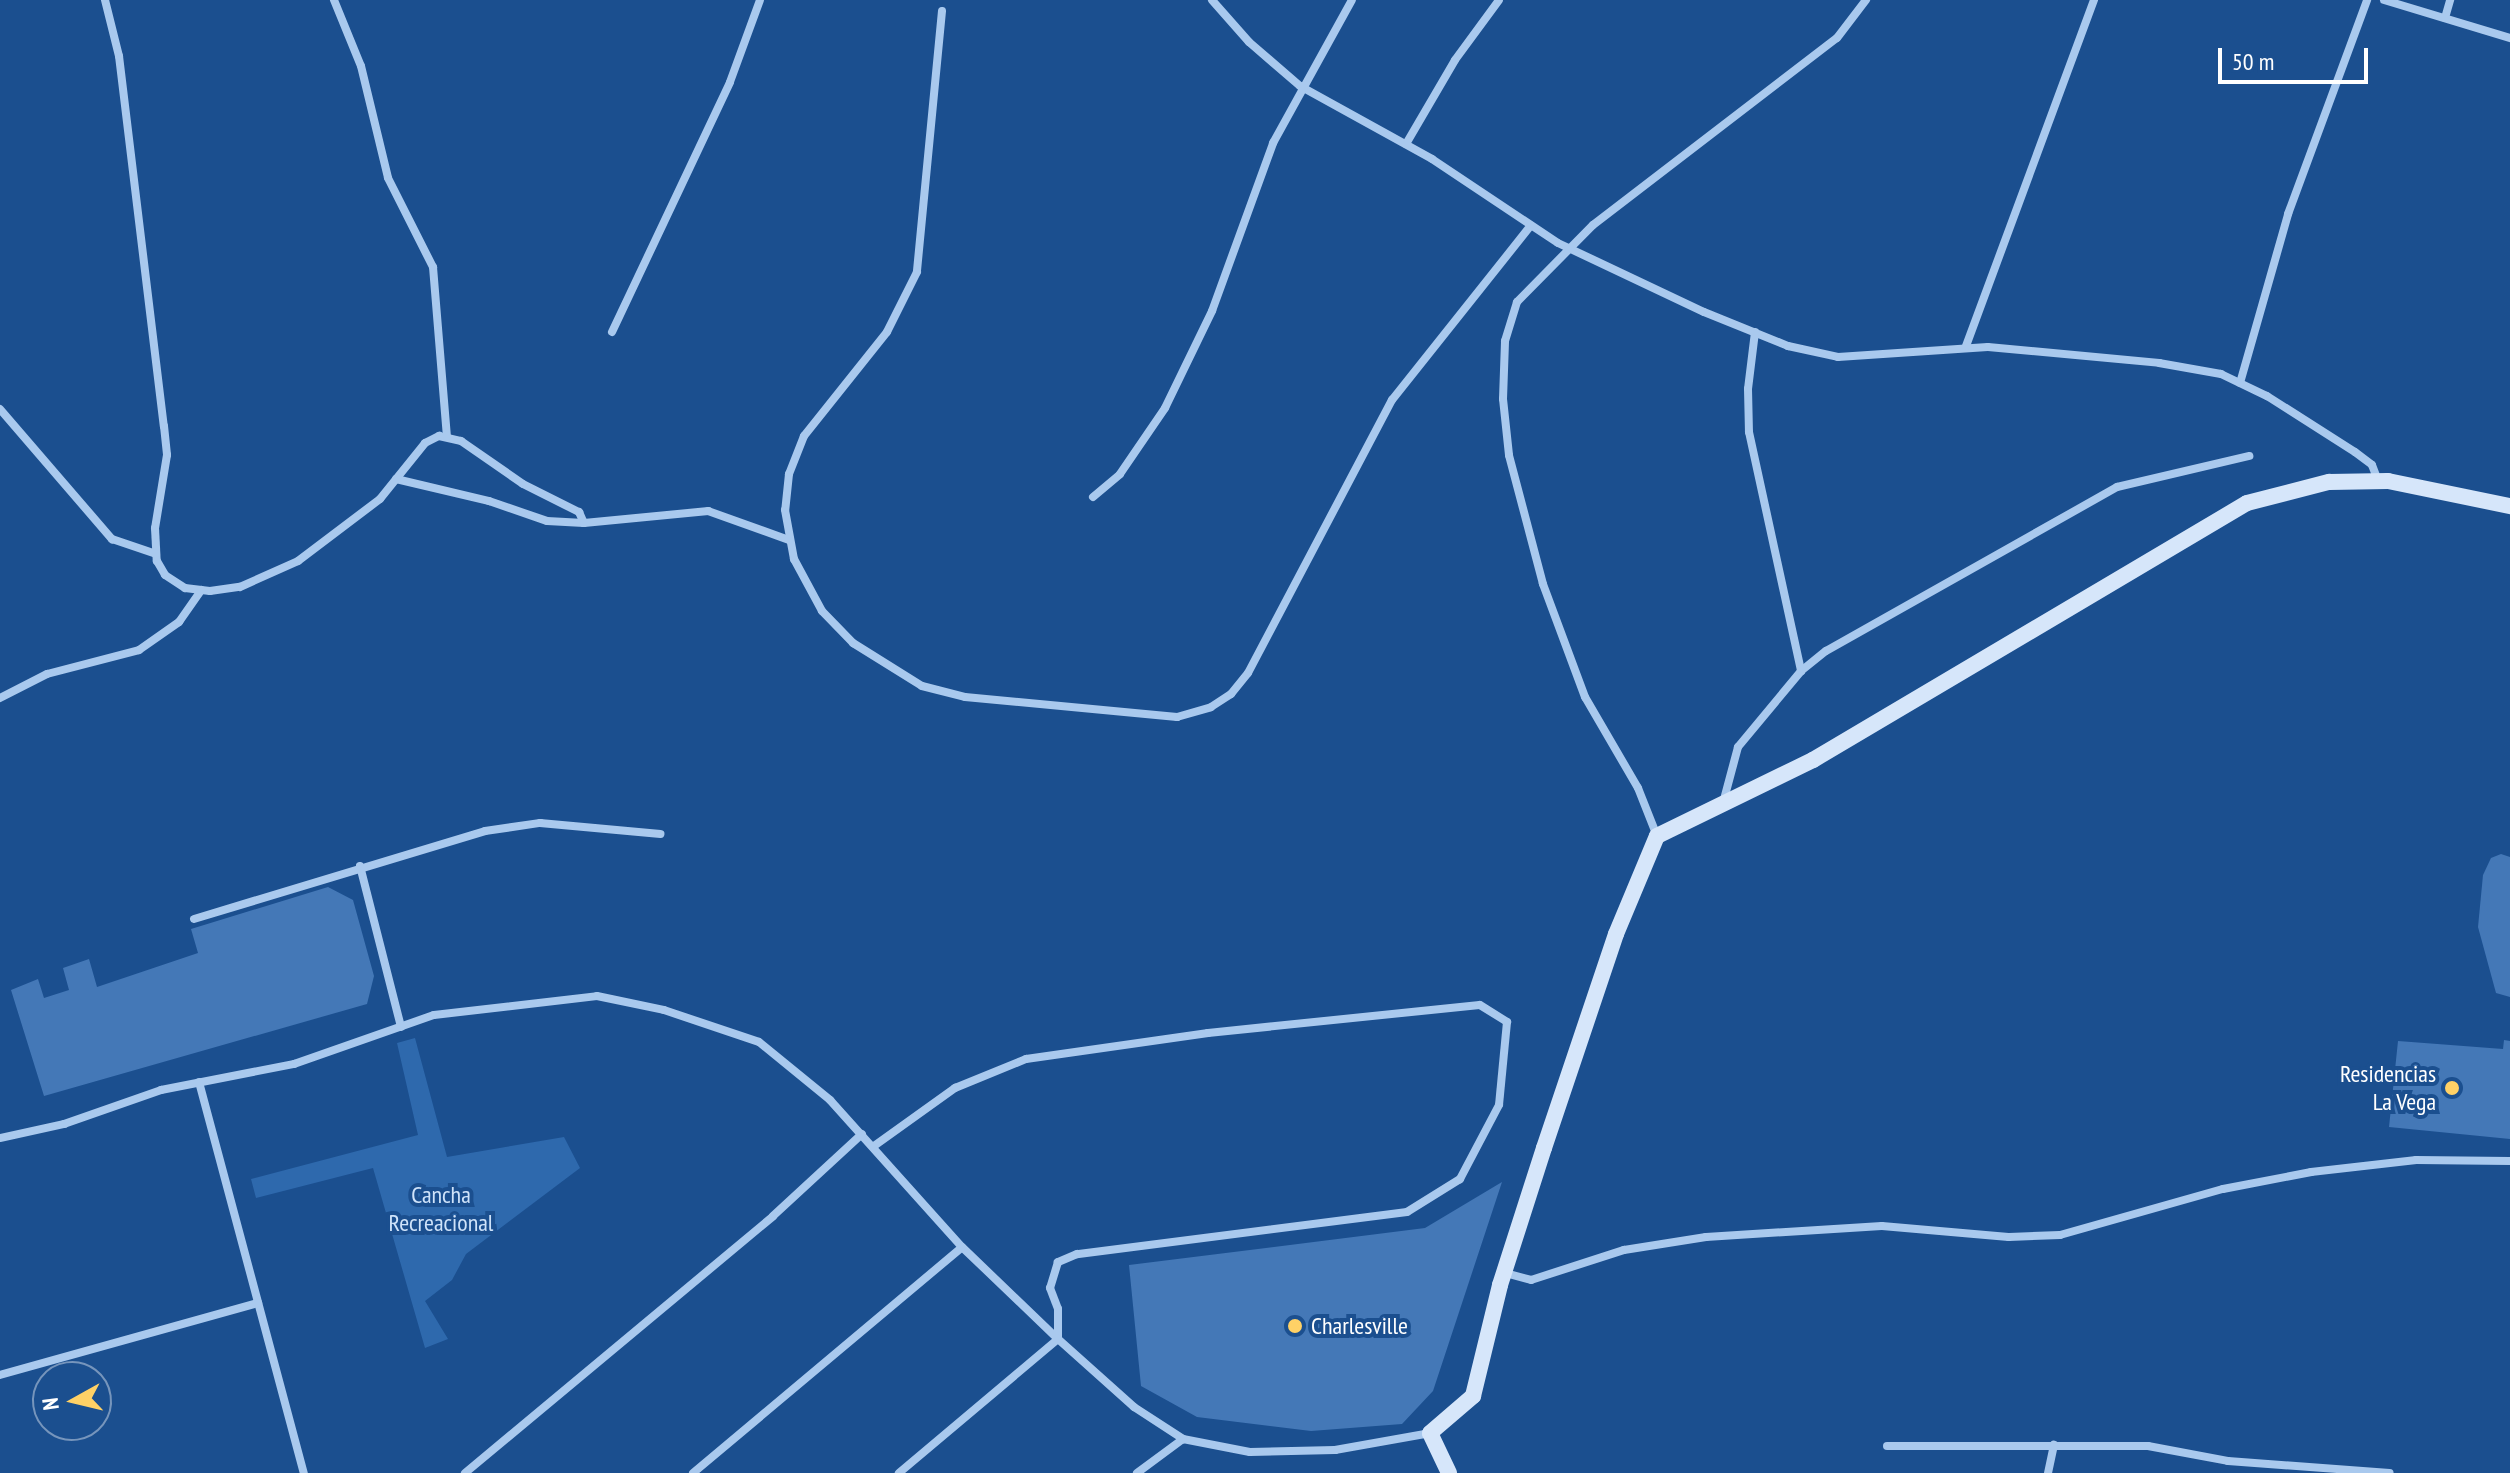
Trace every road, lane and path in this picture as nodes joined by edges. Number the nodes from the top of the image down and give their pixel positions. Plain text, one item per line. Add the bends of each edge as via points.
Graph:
1 (105, 0) edge
2 (334, 0) edge
3 (760, 0) edge
4 (1212, 0) edge
5 (1352, 0) edge
6 (1499, 0) edge
7 (1866, 0) edge
8 (2094, 0) edge
9 (2367, 0) edge
10 (2384, 0) edge
11 (2450, 0) edge
12 (942, 11) dead end
13 (2445, 18) junction
14 (2510, 38) edge
15 (1300, 86) junction
16 (1406, 144) junction
17 (1531, 225) junction
18 (1568, 248) junction
19 (612, 332) dead end
20 (1755, 332) junction
21 (1966, 346) junction
22 (2240, 383) junction
23 (0, 409) edge
24 (447, 436) junction
25 (2249, 456) dead end
26 (396, 479) junction
27 (2378, 481) junction
28 (1093, 497) dead end
29 (2510, 506) edge
30 (584, 523) junction
31 (789, 540) junction
32 (156, 554) junction
33 (201, 590) junction
34 (1801, 671) junction
35 (0, 698) edge
36 (1723, 803) junction
37 (660, 834) dead end
38 (1657, 836) junction
39 (360, 866) junction
40 (194, 919) dead end
41 (401, 1027) junction
42 (199, 1082) junction
43 (862, 1134) junction
44 (0, 1138) edge
45 (874, 1146) junction
46 (2510, 1161) edge
47 (962, 1247) junction
48 (1505, 1273) junction
49 (258, 1303) junction
50 (1058, 1339) junction
51 (0, 1375) edge
52 (1430, 1433) junction
53 (1183, 1439) junction
54 (2054, 1445) junction
55 (1887, 1446) dead end
56 (304, 1473) edge
57 (465, 1473) edge
58 (693, 1473) edge
59 (899, 1473) edge
60 (1137, 1473) edge
61 (1449, 1473) edge
62 (2048, 1473) edge
63 (2390, 1473) edge

1 - 32 street via 119,56 167,455
2 - 24 street via 365,78 388,178 433,267
3 - 19 street via 730,82
4 - 15 street via 1249,42
5 - 15 street
6 - 16 street via 1455,60
7 - 18 street via 1837,38 1635,189
8 - 21 street
9 - 22 street via 2288,214
10 - 13 street
11 - 13 street
12 - 31 street via 917,272 887,332 804,436 786,491
13 - 14 street
15 - 16 street
15 - 28 street via 1243,216 1212,311 1165,408 1120,474
16 - 17 street
17 - 18 street
17 - 31 street via 1392,400 1248,673 1231,694 1200,712 1177,717 1120,714 965,697 922,686 887,668 837,628 809,592
18 - 20 street
18 - 38 street via 1517,302 1505,341 1503,399 1509,455 1543,584 1579,683 1638,788
20 - 21 street via 1838,357 1886,358
20 - 34 street via 1749,432
21 - 22 street via 2159,363
22 - 27 street via 2355,452 2372,465
23 - 32 street via 112,539
24 - 26 street via 425,443
24 - 30 street via 579,512
25 - 34 street via 2117,487 1852,635
26 - 30 street via 489,501 535,519
26 - 33 street via 362,515 298,561 240,587
27 - 29 street
27 - 36 street via 2329,482 2247,503 1813,760
30 - 31 street via 708,511
32 - 33 street via 171,580
33 - 35 street via 179,622 139,650 47,674
34 - 36 street via 1738,747 1727,772
36 - 38 street
37 - 39 street via 540,823 485,831
38 - 48 street via 1616,934
39 - 40 street
39 - 41 street
41 - 42 street via 294,1064
41 - 43 street via 434,1015 597,996 664,1010 759,1042
42 - 44 street
42 - 49 street
43 - 45 street
43 - 57 street via 773,1216
45 - 47 street
45 - 50 street via 955,1088 1026,1059 1208,1033 1480,1005 1507,1022 1499,1105 1460,1179 1407,1212 1077,1254 1058,1262 1050,1288 1058,1309
46 - 48 street via 2416,1160 2311,1172 2223,1189 2060,1235 2009,1237 1882,1226 1706,1237 1624,1250 1531,1280
47 - 50 street
47 - 58 street
48 - 52 street via 1473,1396
49 - 51 street
49 - 56 street
50 - 53 street via 1134,1407
50 - 59 street
52 - 53 street via 1335,1450 1250,1452
52 - 61 street
53 - 60 street
54 - 55 street
54 - 62 street
54 - 63 street via 2148,1446 2228,1461

